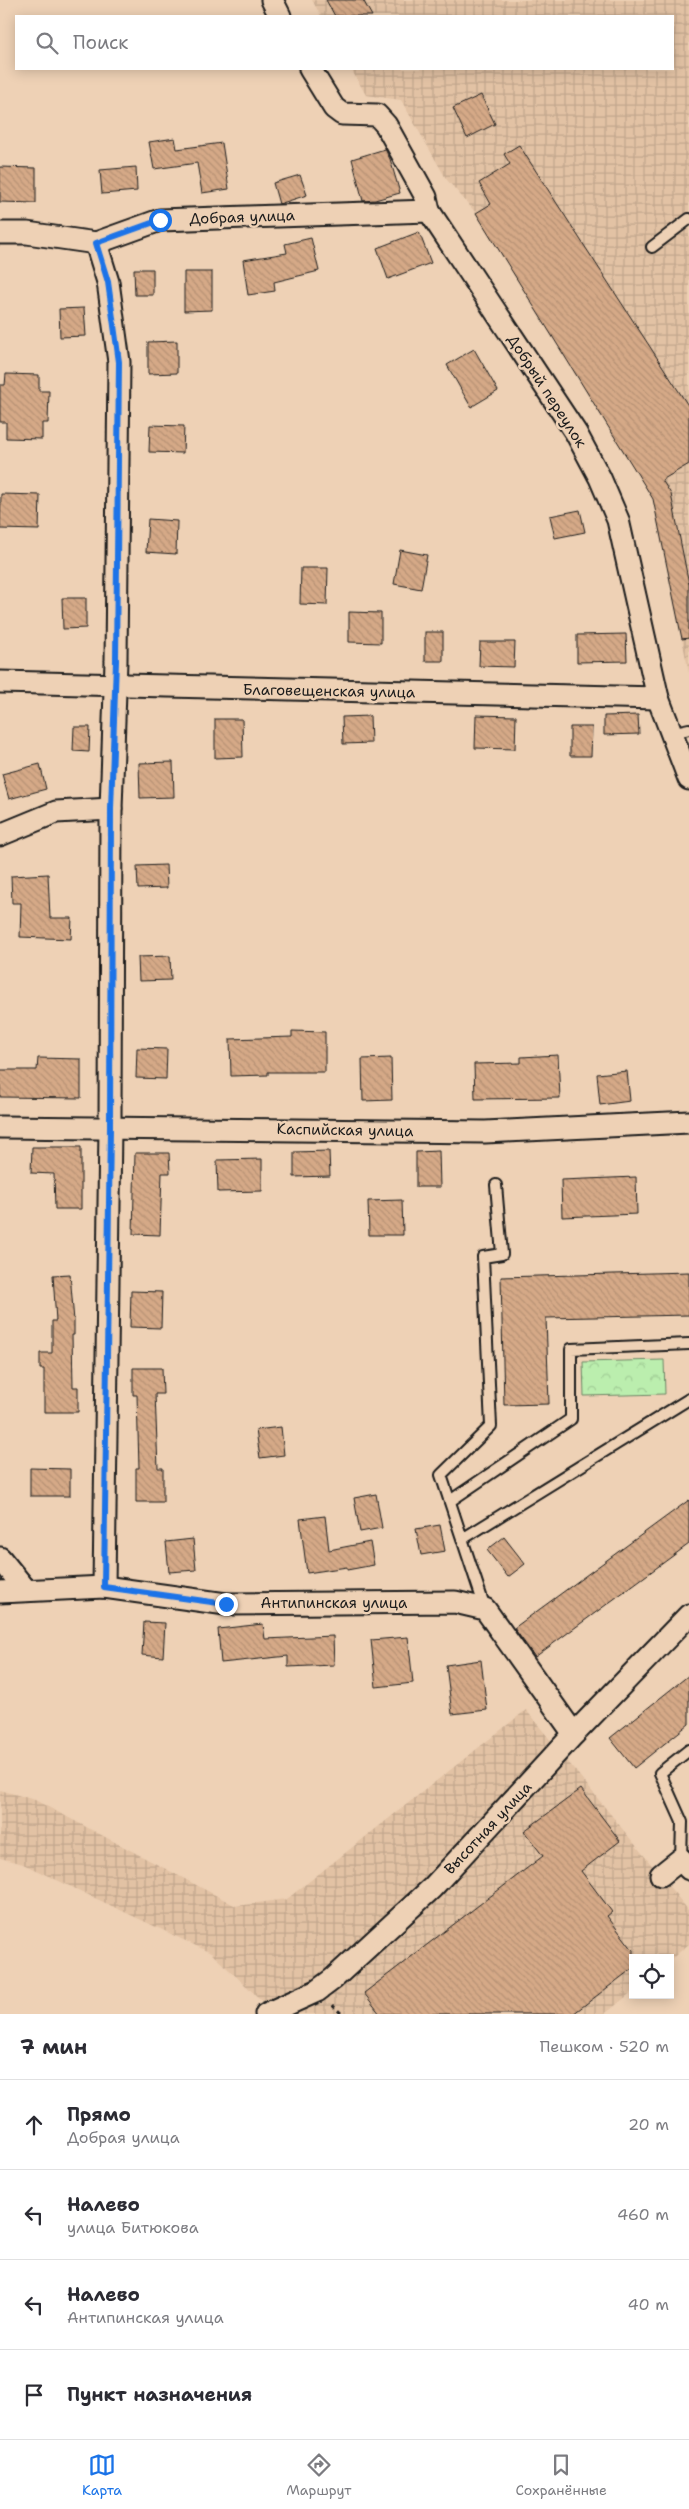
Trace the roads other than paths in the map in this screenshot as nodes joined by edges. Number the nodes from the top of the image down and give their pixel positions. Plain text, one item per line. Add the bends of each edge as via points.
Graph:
1 (272, 0) edge
2 (280, 15) edge
3 (311, 70) edge
4 (429, 211) junction
5 (689, 219) edge
6 (0, 232) edge
7 (96, 243) junction
8 (652, 247) dead end
9 (0, 682) edge
10 (115, 686) junction
11 (658, 698) junction
12 (680, 731) edge
13 (689, 780) edge
14 (111, 809) junction
15 (0, 835) edge
16 (689, 1122) edge
17 (0, 1127) edge
18 (110, 1127) junction
19 (496, 1185) dead end
20 (689, 1344) edge
21 (689, 1399) edge
22 (450, 1501) junction
23 (464, 1538) junction
24 (0, 1558) edge
25 (104, 1587) junction
26 (26, 1590) junction
27 (0, 1592) edge
28 (486, 1609) junction
29 (689, 1615) edge
30 (574, 1734) junction
31 (689, 1750) edge
32 (685, 1864) edge
33 (662, 1875) dead end
34 (266, 2014) edge

1 - 2 street
3 - 4 street, Добрый переулок via 334,108 342,114 377,115 386,125 426,197
4 - 7 street, Добрая улица via 160,220
4 - 11 street, Добрый переулок via 576,433 600,478 618,520
5 - 8 lane
6 - 7 street, Добрая улица
7 - 10 street via 108,282 119,362
9 - 10 street, Благовещенская улица
10 - 11 street, Благовещенская улица
10 - 14 street
11 - 12 street, Добрый переулок
12 - 13 street, Добрый переулок
14 - 15 street via 56,812
14 - 18 street
16 - 18 street, Каспийская улица via 485,1132
17 - 18 street, Каспийская улица
18 - 25 street
19 - 22 lane via 502,1254 483,1256 491,1426 441,1474
20 - 22 lane via 571,1349 571,1419
21 - 23 lane
22 - 23 lane
23 - 28 lane
24 - 26 street
25 - 26 street, Антипинская улица
25 - 28 street, Антипинская улица via 226,1604 455,1602
26 - 27 street, Антипинская улица
28 - 30 street
29 - 30 street, Высотная улица
30 - 34 street, Высотная улица via 432,1888 333,1979 317,1991
31 - 32 lane via 660,1773 682,1822
32 - 33 street

